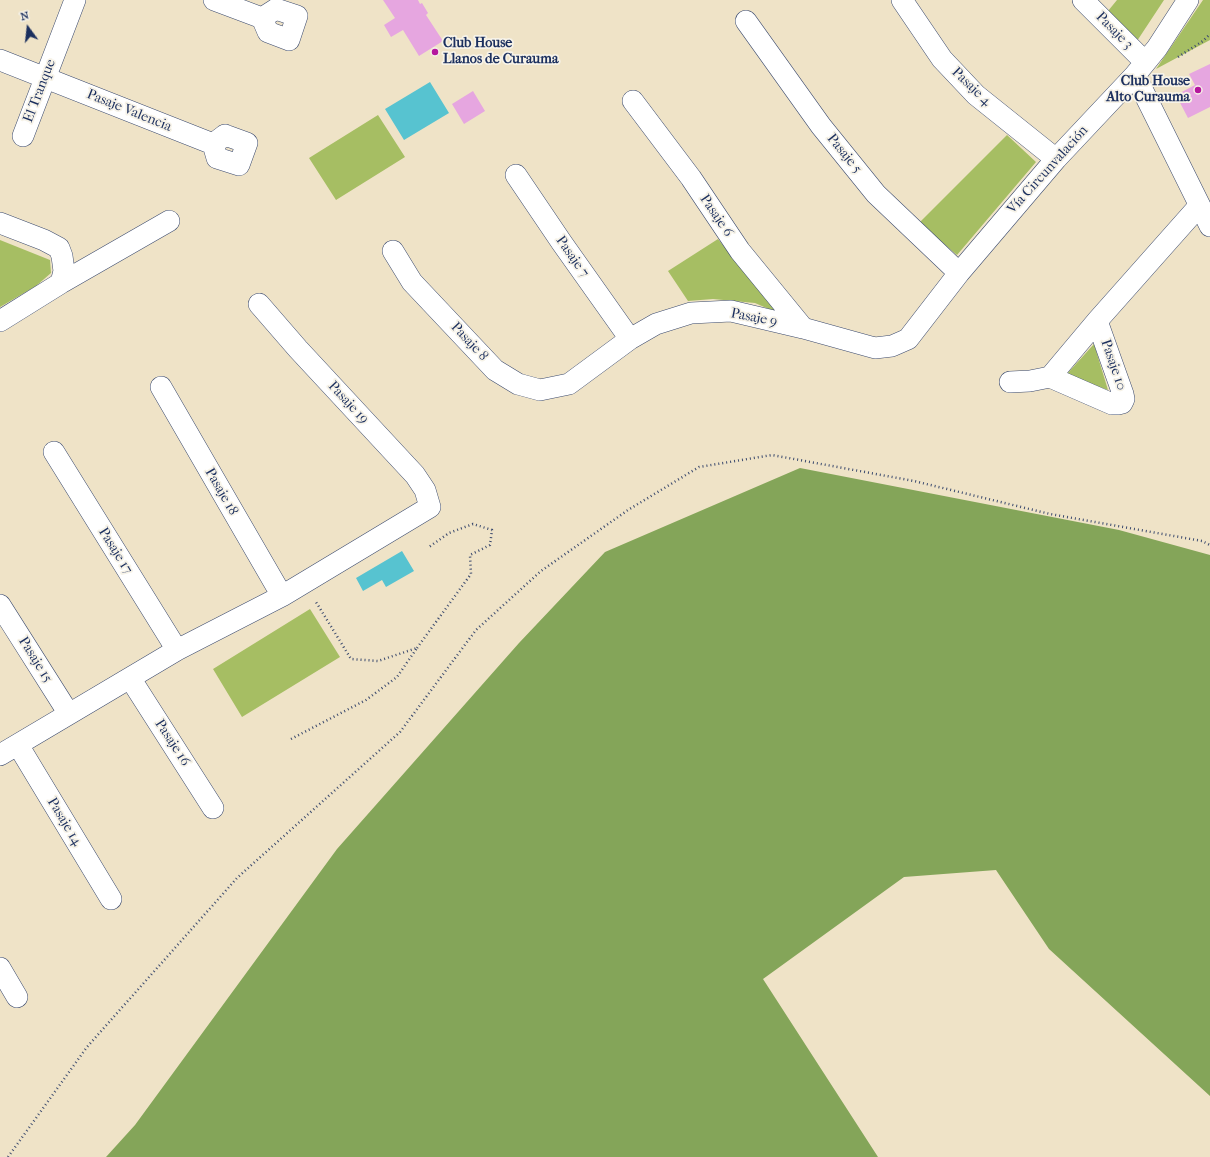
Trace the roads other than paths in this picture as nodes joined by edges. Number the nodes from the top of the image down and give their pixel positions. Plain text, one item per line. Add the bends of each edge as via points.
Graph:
1 (75, 0) edge
2 (214, 0) edge
3 (902, 0) edge
4 (1083, 0) edge
5 (1188, 0) edge
6 (262, 18) dead end
7 (746, 21) dead end
8 (0, 60) edge
9 (1140, 69) junction
10 (45, 77) junction
11 (633, 101) dead end
12 (23, 136) dead end
13 (213, 144) dead end
14 (1056, 159) junction
15 (516, 175) dead end
16 (1199, 206) junction
17 (169, 221) dead end
18 (0, 223) edge
19 (1210, 226) edge
20 (393, 251) dead end
21 (959, 272) junction
22 (61, 283) junction
23 (259, 304) dead end
24 (0, 321) edge
25 (1097, 321) junction
26 (803, 328) junction
27 (630, 339) junction
28 (908, 339) joint
29 (1050, 377) junction
30 (1010, 382) dead end
31 (569, 384) joint
32 (161, 387) dead end
33 (54, 452) dead end
34 (282, 596) junction
35 (0, 605) edge
36 (176, 650) junction
37 (130, 678) junction
38 (69, 714) junction
39 (18, 745) junction
40 (0, 755) edge
41 (213, 808) dead end
42 (111, 898) dead end
43 (0, 968) edge
44 (17, 997) dead end

1 - 10 street, El Tranque
2 - 6 street
3 - 14 street, Pasaje 4 via 942,59 976,95
4 - 9 street, Pasaje 3
5 - 9 street, Vía Circunvalación
7 - 21 street, Pasaje 5 via 821,126 876,194
8 - 10 street, Pasaje Valencia
9 - 14 street, Vía Circunvalación
9 - 16 street
10 - 12 street, El Tranque
10 - 13 street, Pasaje Valencia
11 - 26 street, Pasaje 6 via 691,178 740,252
14 - 21 street, Vía Circunvalación
15 - 27 street, Pasaje 7
16 - 19 street
16 - 25 street, Pasaje 10
17 - 22 street
18 - 22 street via 59,248 64,271
20 - 31 street, Pasaje 8 via 412,282 495,370 518,384 540,390
21 - 28 street, Vía Circunvalación
22 - 24 street
23 - 34 street, Pasaje 19 via 415,475 425,490 430,507
25 - 29 street, Pasaje 10
25 - 29 street, Pasaje 10 via 1123,394 1122,403 1112,404
26 - 27 street, Pasaje 9 via 731,311 691,313 656,324
26 - 28 street, Pasaje 9 via 875,348 892,346
27 - 31 street, Pasaje 9
29 - 30 street
32 - 34 street, Pasaje 18
33 - 36 street, Pasaje 17
34 - 36 street
35 - 38 street, Pasaje 15
36 - 37 street
37 - 38 street
37 - 41 street, Pasaje 16
38 - 39 street
39 - 40 street
39 - 42 street, Pasaje 14
43 - 44 street

